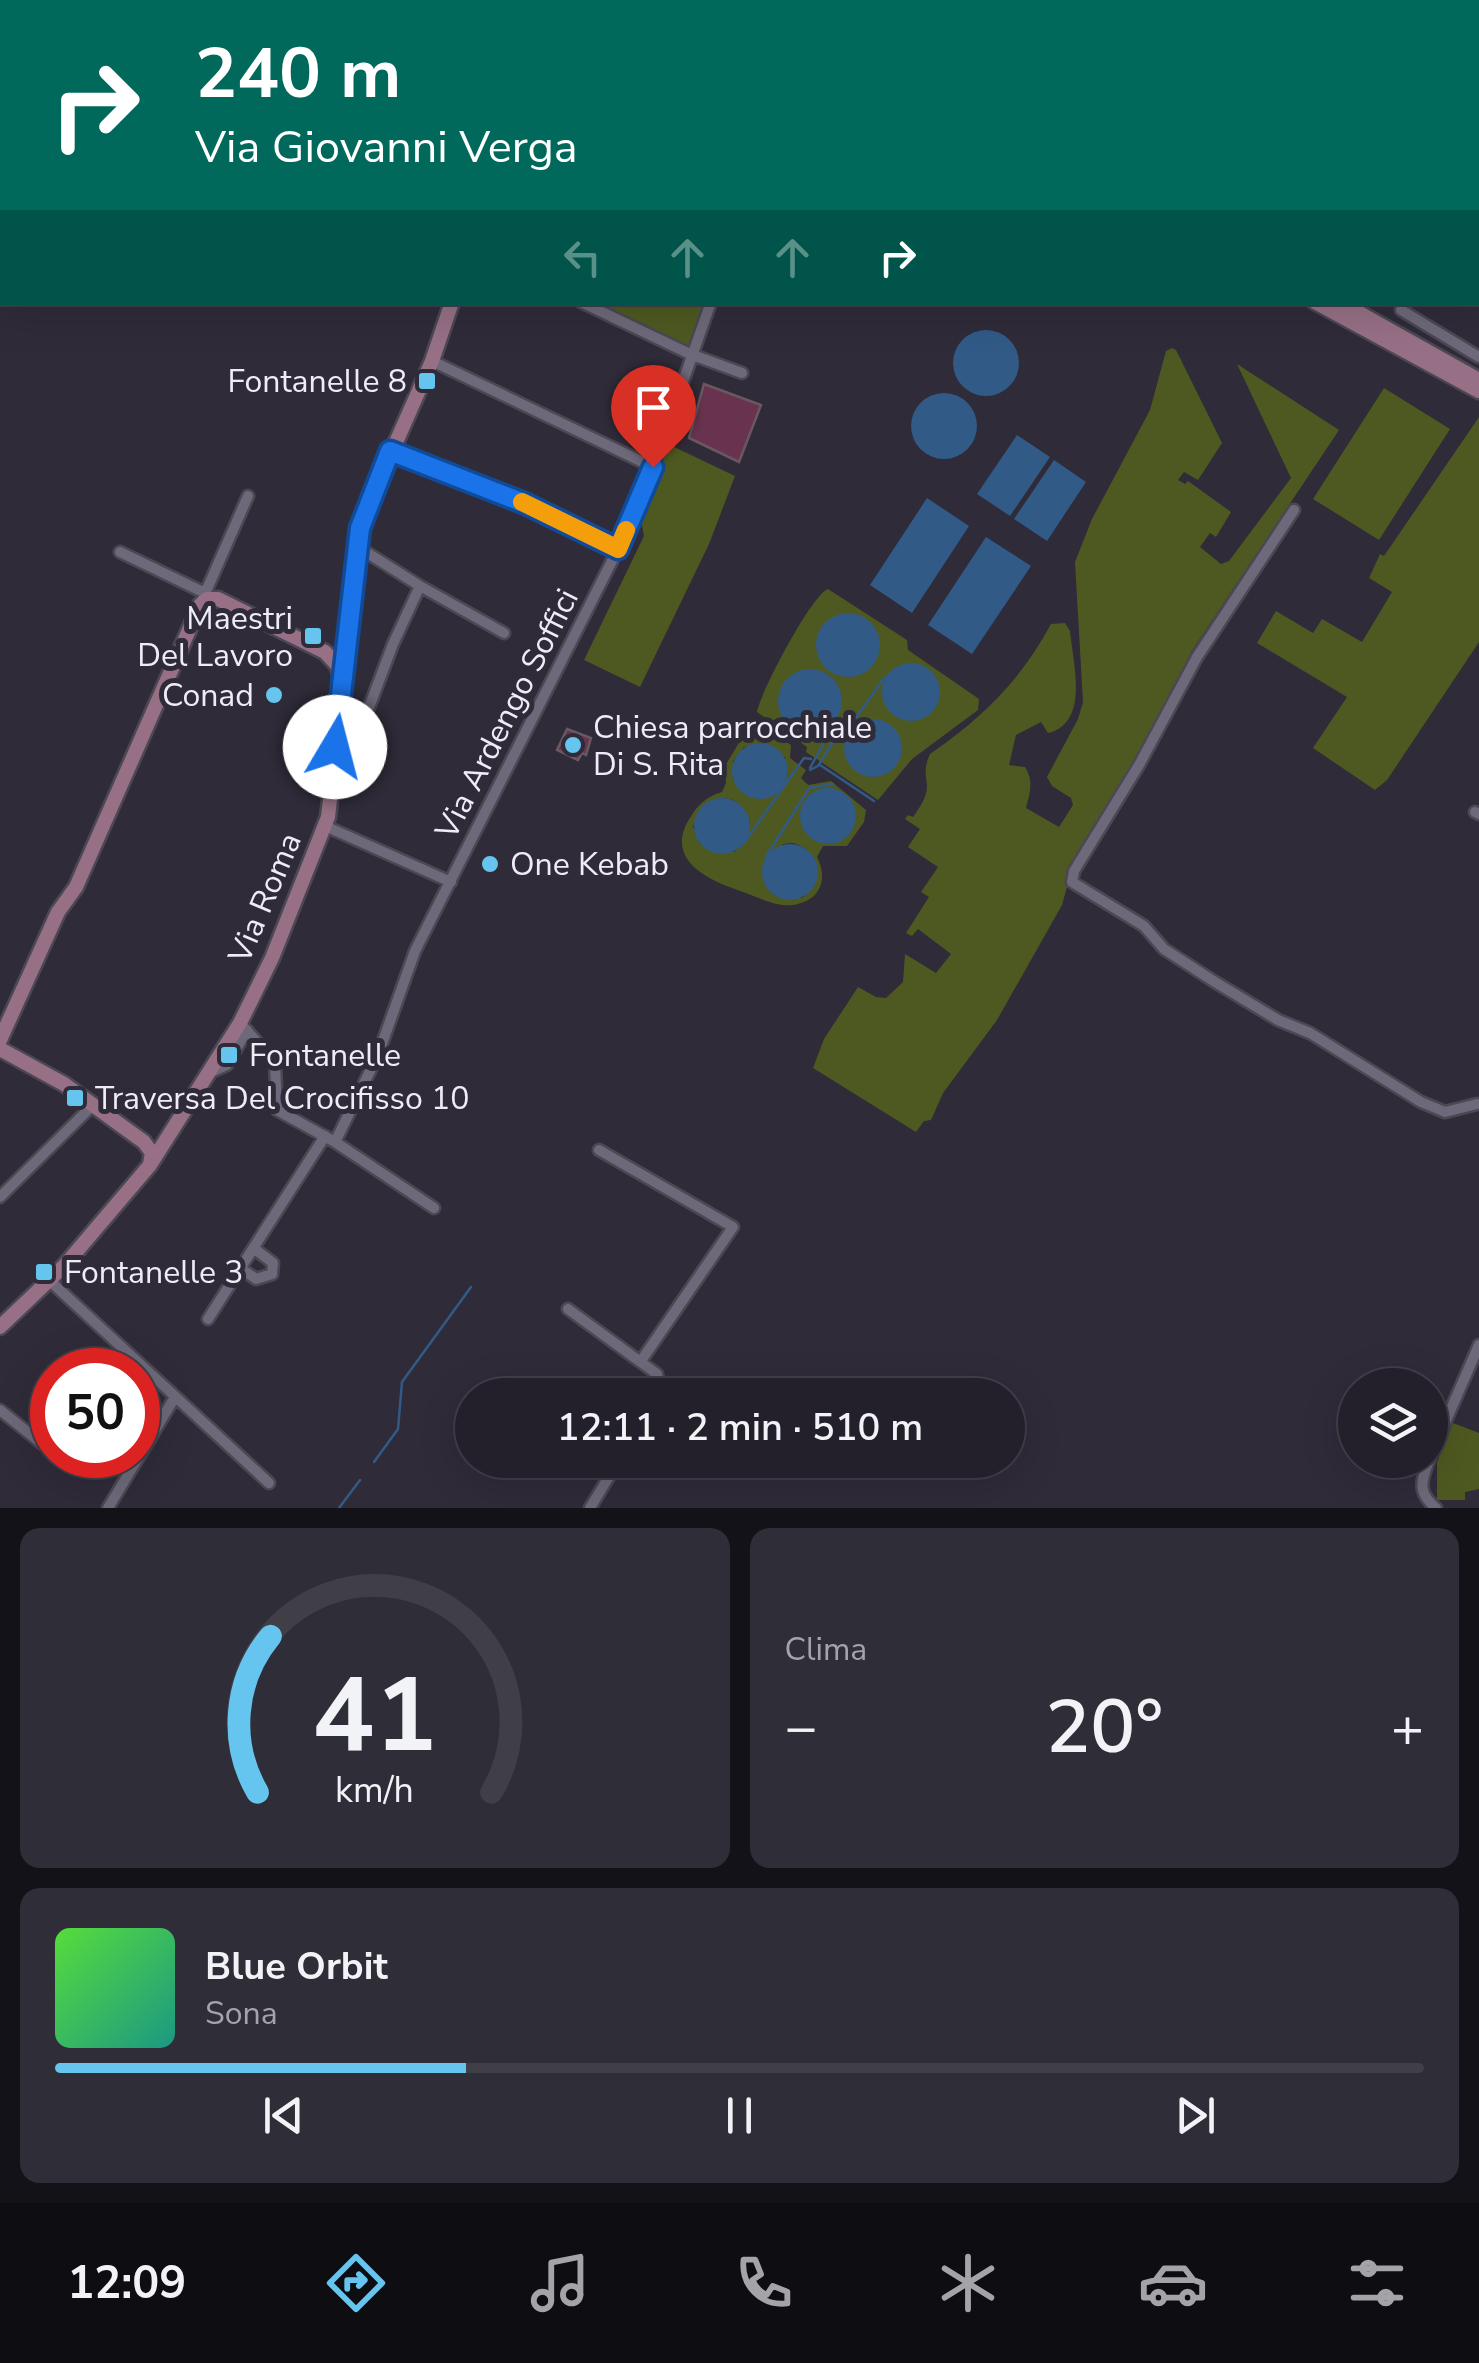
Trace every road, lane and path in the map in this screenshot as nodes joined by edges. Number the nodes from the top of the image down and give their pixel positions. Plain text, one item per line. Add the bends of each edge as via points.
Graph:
1 (451, 305) edge
2 (586, 305) edge
3 (710, 305) edge
4 (1321, 305) edge
5 (1344, 305) edge
6 (1403, 306) edge
7 (1386, 335) junction
8 (690, 354) junction
9 (1479, 357) edge
10 (432, 361) junction
11 (742, 373) dead end
12 (1479, 380) edge
13 (1479, 391) edge
14 (390, 451) junction
15 (653, 467) junction
16 (248, 496) dead end
17 (1294, 510) dead end
18 (358, 547) junction
19 (618, 549) junction
20 (120, 552) dead end
21 (420, 586) junction
22 (208, 599) junction
23 (349, 631) junction
24 (504, 633) dead end
25 (325, 652) junction
26 (342, 690) junction
27 (331, 773) junction
28 (325, 826) junction
29 (451, 882) junction
30 (243, 1026) junction
31 (2, 1041) edge
32 (1479, 1090) edge
33 (92, 1106) junction
34 (1478, 1106) edge
35 (167, 1138) junction
36 (330, 1139) junction
37 (144, 1142) junction
38 (599, 1150) dead end
39 (150, 1164) junction
40 (0, 1196) edge
41 (434, 1208) dead end
42 (256, 1250) junction
43 (243, 1270) junction
44 (50, 1280) junction
45 (568, 1308) dead end
46 (208, 1319) dead end
47 (0, 1328) edge
48 (1479, 1345) edge
49 (641, 1361) junction
50 (657, 1378) edge
51 (175, 1397) junction
52 (0, 1410) edge
53 (1448, 1416) edge
54 (30, 1434) edge
55 (608, 1478) edge
56 (1422, 1478) edge
57 (269, 1483) dead end
58 (108, 1508) edge
59 (590, 1508) edge
60 (1436, 1508) edge

1 - 10 main road, Via Roma
2 - 8 street
3 - 8 street, Via Ardengo Soffici
4 - 7 main road
5 - 7 main road
6 - 7 street
6 - 9 street
7 - 12 main road
7 - 13 main road
8 - 11 street
8 - 15 street, Via Ardengo Soffici
10 - 14 main road, Via Roma
10 - 15 street
14 - 18 main road, Via Roma via 365,509
14 - 19 street via 524,503
15 - 19 street, Via Ardengo Soffici
16 - 22 street
17 - 34 street via 1197,657 1072,882 1144,926 1164,949 1215,982 1422,1102 1445,1112
18 - 21 street
18 - 23 main road, Via Roma
19 - 29 street, Via Ardengo Soffici
20 - 22 street
21 - 24 street
21 - 27 street via 345,771
22 - 25 main road
22 - 31 main road
23 - 25 main road via 339,649
23 - 26 main road, Via Roma
25 - 26 main road via 340,671
26 - 27 main road, Via Roma
27 - 28 main road, Via Roma
28 - 29 street
28 - 30 main road, Via Roma
29 - 36 street, Via Ardengo Soffici via 415,951 378,1055
30 - 35 main road, Via Roma
30 - 36 street via 274,1062 277,1110
31 - 33 main road via 14,1056
32 - 34 street
33 - 37 main road
33 - 40 street
35 - 37 main road
35 - 39 main road, Via Roma
36 - 41 street
36 - 42 street, Via Ardengo Soffici
37 - 39 main road
38 - 49 street via 732,1227
39 - 44 main road, Via Roma
42 - 43 street, Via Ardengo Soffici
42 - 43 street via 273,1263 272,1274 256,1279
43 - 46 street, Via Ardengo Soffici
44 - 47 main road, Via Roma
44 - 51 street
45 - 49 street
48 - 53 street
49 - 50 street
51 - 57 street
51 - 58 street
52 - 54 street
55 - 59 street
56 - 60 street via 1424,1498

